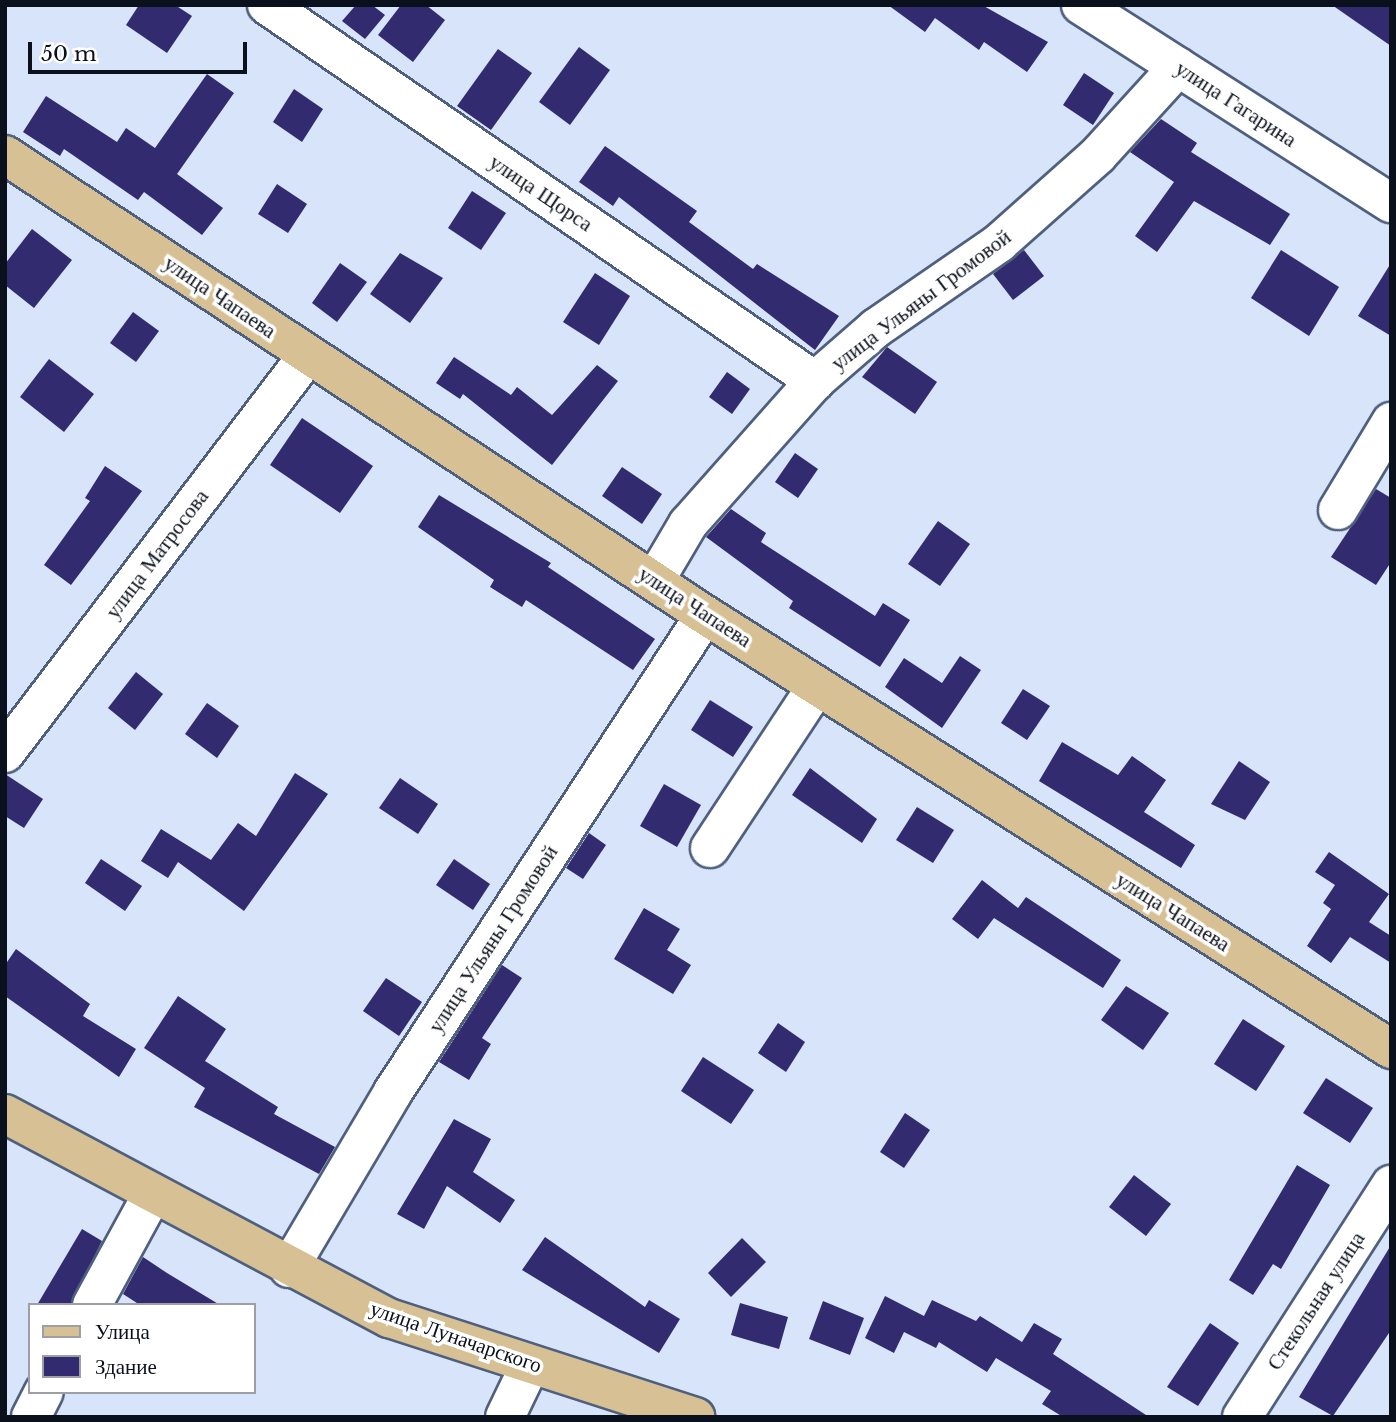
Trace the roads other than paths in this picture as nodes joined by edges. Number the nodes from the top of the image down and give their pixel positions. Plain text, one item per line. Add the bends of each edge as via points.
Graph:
1 (267, 5) edge
2 (1081, 5) edge
3 (1178, 67) junction
4 (5, 155) edge
5 (1391, 203) edge
6 (308, 355) junction
7 (815, 381) junction
8 (1391, 422) edge
9 (1338, 510) dead end
10 (655, 580) junction
11 (705, 615) junction
12 (817, 686) junction
13 (5, 753) edge
14 (710, 848) dead end
15 (1391, 1049) edge
16 (5, 1114) edge
17 (1391, 1185) edge
18 (151, 1197) junction
19 (289, 1268) junction
20 (93, 1303) edge
21 (530, 1365) junction
22 (43, 1394) edge
23 (674, 1413) edge
24 (30, 1417) edge
25 (505, 1417) edge
26 (1242, 1417) edge

1 - 7 street, улица Щорса
2 - 3 street, улица Гагарина
3 - 5 street, улица Гагарина
3 - 7 street, улица Ульяны Громовой via 1098,155 999,243 876,328
4 - 6 main road, улица Чапаева
6 - 10 main road, улица Чапаева
6 - 13 street, улица Матросова
7 - 10 street, улица Ульяны Громовой via 688,524
8 - 9 street
10 - 11 main road, улица Чапаева
11 - 12 main road, улица Чапаева
11 - 19 street, улица Ульяны Громовой via 393,1091
12 - 14 street
12 - 15 main road, улица Чапаева
16 - 18 main road, улица Луначарского
17 - 26 street, Стекольная улица
18 - 19 main road, улица Луначарского
18 - 20 street
19 - 21 main road, улица Луначарского via 388,1318
21 - 23 main road, улица Луначарского
21 - 25 street
22 - 24 street

